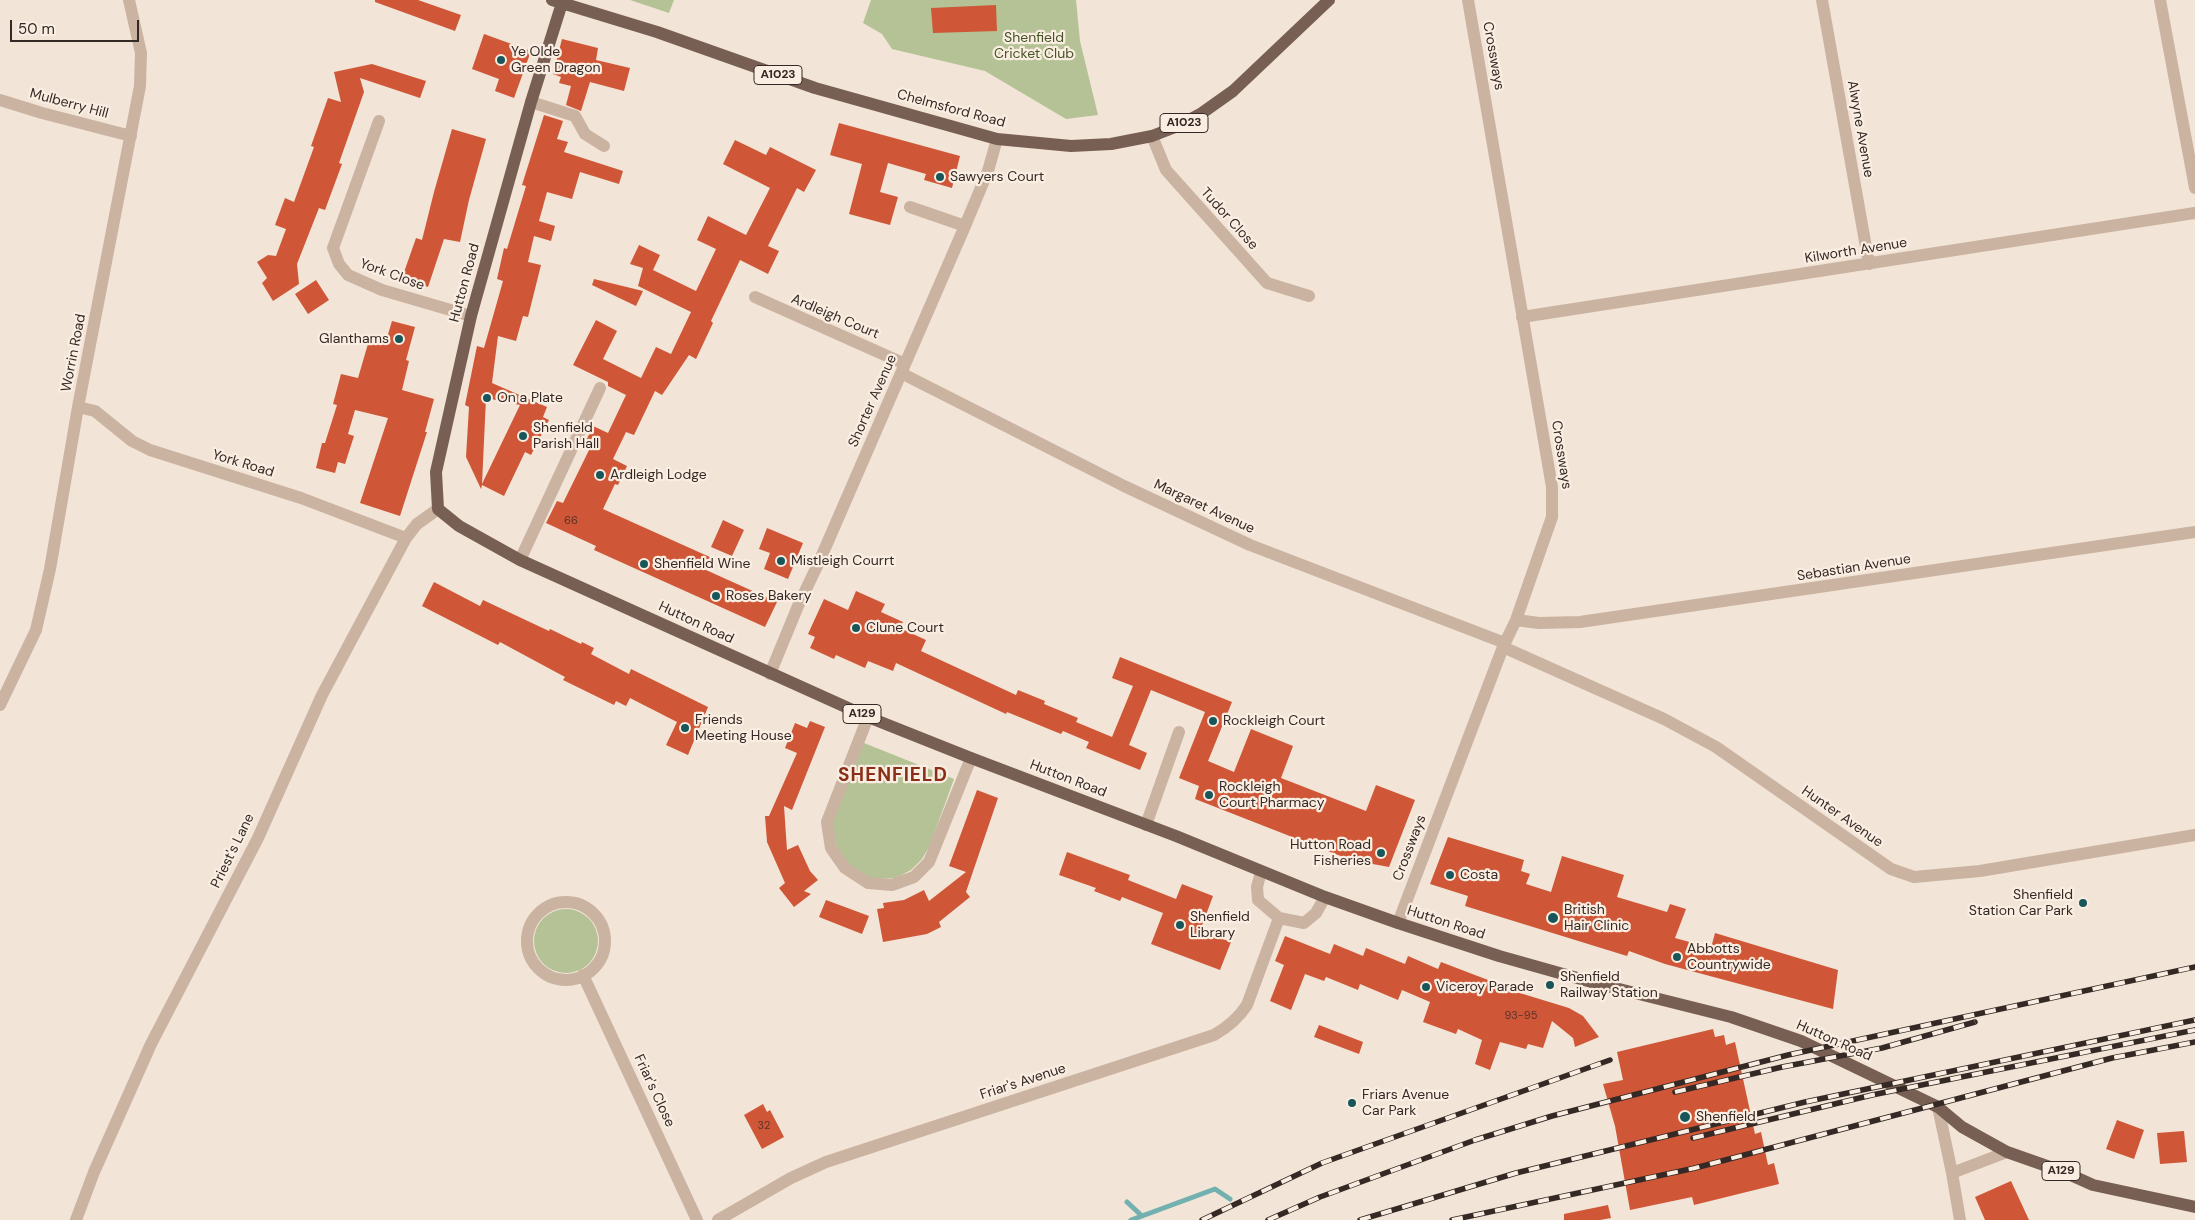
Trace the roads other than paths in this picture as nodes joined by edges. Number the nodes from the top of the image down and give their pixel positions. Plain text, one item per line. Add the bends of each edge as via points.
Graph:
1 (129, 0) edge
2 (1329, 0) edge
3 (1468, 0) edge
4 (1822, 0) edge
5 (2160, 0) edge
6 (557, 1) edge
7 (0, 100) edge
8 (531, 102) junction
9 (379, 121) dead end
10 (131, 136) junction
11 (1152, 136) junction
12 (997, 139) junction
13 (604, 146) dead end
14 (2195, 188) edge
15 (910, 206) dead end
16 (2195, 213) edge
17 (966, 226) junction
18 (1869, 264) junction
19 (1308, 296) dead end
20 (754, 297) dead end
21 (471, 316) junction
22 (1522, 317) junction
23 (903, 369) junction
24 (600, 388) dead end
25 (78, 407) junction
26 (438, 509) junction
27 (2195, 532) edge
28 (406, 538) junction
29 (520, 560) junction
30 (1516, 620) junction
31 (1504, 645) junction
32 (770, 674) junction
33 (0, 705) edge
34 (868, 717) junction
35 (1179, 732) dead end
36 (971, 758) junction
37 (1146, 825) junction
38 (2195, 835) edge
39 (1261, 872) junction
40 (1325, 897) junction
41 (1279, 918) junction
42 (1398, 923) junction
43 (583, 975) junction
44 (1938, 1107) junction
45 (2007, 1152) junction
46 (1952, 1173) junction
47 (2195, 1207) edge
48 (76, 1220) edge
49 (697, 1220) edge
50 (718, 1220) edge
51 (1960, 1220) edge

1 - 10 street, Worrin Road via 141,54 140,86
2 - 11 main road, Chelmsford Road / A1023 via 1233,91 1202,114
3 - 22 street, Crossways
4 - 18 street, Alwyne Avenue
5 - 14 street
6 - 8 main road, Hutton Road
6 - 12 main road, Chelmsford Road / A1023 via 657,32 815,88
7 - 10 street, Mulberry Hill
8 - 13 street via 575,116 585,134
8 - 21 main road, Hutton Road
9 - 21 street, York Close via 333,248 339,264 348,275 382,290
10 - 25 street, Worrin Road
11 - 12 main road, Chelmsford Road / A1023 via 1111,144 1071,146
11 - 19 street, Tudor Close via 1166,170 1267,283
12 - 17 street, Shorter Avenue
15 - 17 street
16 - 18 street, Kilworth Avenue
17 - 23 street, Shorter Avenue
18 - 22 street, Kilworth Avenue
20 - 23 street, Ardleigh Court
21 - 26 main road, Hutton Road via 436,472
22 - 30 street, Crossways via 1553,503 1552,517
23 - 31 street, Margaret Avenue via 1124,486 1250,545
23 - 32 street, Shorter Avenue
24 - 29 street
25 - 28 street, York Road via 95,411 132,441 150,450 301,498
25 - 33 street, Worrin Road via 36,630
26 - 28 street, Priest's Lane via 417,524
26 - 29 main road, Hutton Road / A129 via 460,526
27 - 30 street, Sebastian Avenue via 1630,616 1580,622
28 - 48 street, Priest's Lane via 322,695 258,838 151,1044
29 - 32 main road, Hutton Road / A129
30 - 31 street, Crossways
31 - 38 street, Hunter Avenue via 1664,719 1716,747 1891,869 1914,877 1980,871
31 - 42 street, Crossways
32 - 34 main road, Hutton Road / A129
34 - 36 main road, Hutton Road / A129
34 - 36 street via 827,822 831,848 845,868 868,883 892,884 914,877 929,862
35 - 37 street
36 - 37 main road, Hutton Road / A129
37 - 39 main road, Hutton Road / A129
39 - 40 main road, Hutton Road / A129
39 - 41 street via 1258,900
40 - 41 street via 1316,913 1304,923
40 - 42 main road, Hutton Road / A129
41 - 50 street, Friar's Avenue via 1247,1005 1228,1027 1204,1038 826,1162
42 - 44 main road, Hutton Road / A129 via 1499,956 1731,1017 1801,1041
43 - 43 street via 599,960 603,950 603,929 598,919 579,904 567,902 543,909 528,930 527,942 536,966 558,979
43 - 49 street, Friar's Close
44 - 45 main road, Hutton Road / A129 via 1962,1127
44 - 46 street
45 - 46 street
45 - 47 main road, Hutton Road / A129 via 2093,1185
46 - 51 street

